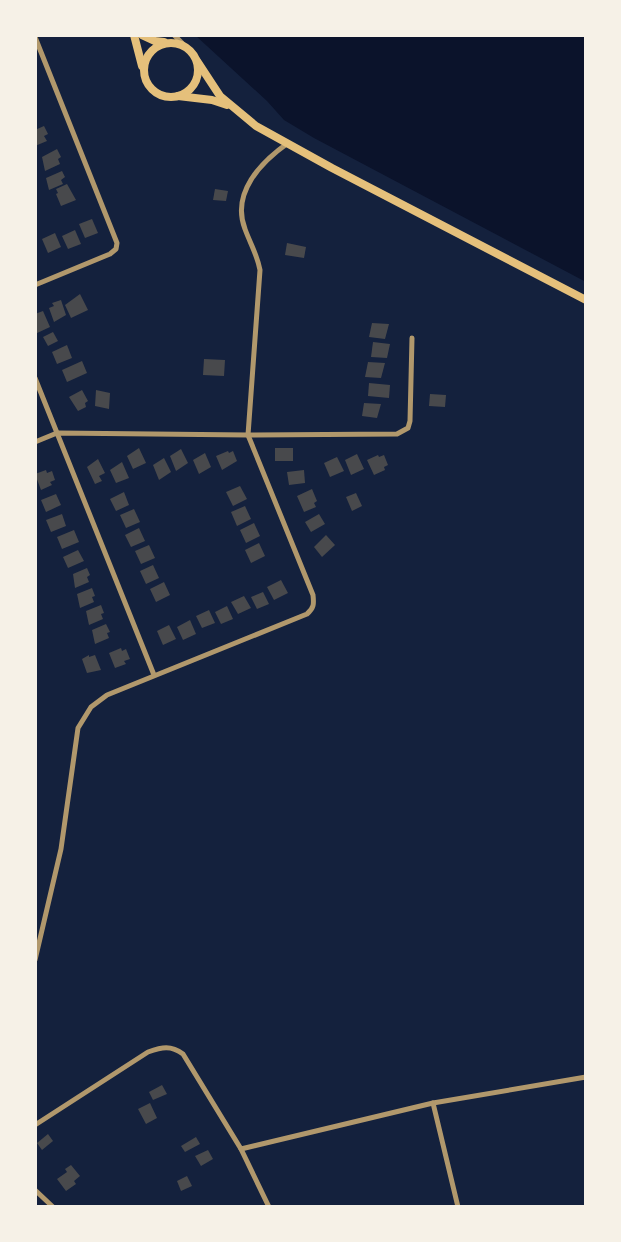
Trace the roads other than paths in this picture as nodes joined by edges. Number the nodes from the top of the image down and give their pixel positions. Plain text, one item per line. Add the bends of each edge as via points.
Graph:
1 (134, 35) edge
2 (142, 35) edge
3 (174, 35) edge
4 (35, 37) edge
5 (167, 43) junction
6 (186, 47) junction
7 (197, 61) junction
8 (144, 72) junction
9 (178, 96) junction
10 (230, 106) junction
11 (288, 143) junction
12 (35, 285) edge
13 (586, 300) edge
14 (412, 338) dead end
15 (35, 377) edge
16 (57, 433) junction
17 (248, 435) junction
18 (35, 442) edge
19 (154, 675) junction
20 (35, 960) edge
21 (586, 1077) edge
22 (433, 1103) junction
23 (35, 1125) edge
24 (241, 1149) junction
25 (35, 1190) edge
26 (53, 1207) edge
27 (268, 1207) edge
28 (458, 1207) edge

1 - 8 main road
2 - 5 main road
3 - 6 street
4 - 12 street via 117,243 110,254
5 - 6 main road
5 - 8 main road via 150,53
6 - 7 main road
7 - 9 main road via 197,79
7 - 10 main road
8 - 9 main road via 155,92
9 - 10 main road
10 - 11 main road
11 - 13 main road
11 - 17 street via 253,173 240,210 260,270
14 - 17 street via 410,421 403,432
15 - 16 street
16 - 17 street
16 - 18 street
16 - 19 street
17 - 19 street via 313,595 312,610
19 - 20 street via 107,695 90,707 78,728 61,849
21 - 22 street
22 - 24 street
22 - 28 street
23 - 24 street via 148,1052 174,1048 183,1054
24 - 27 street
25 - 26 street

